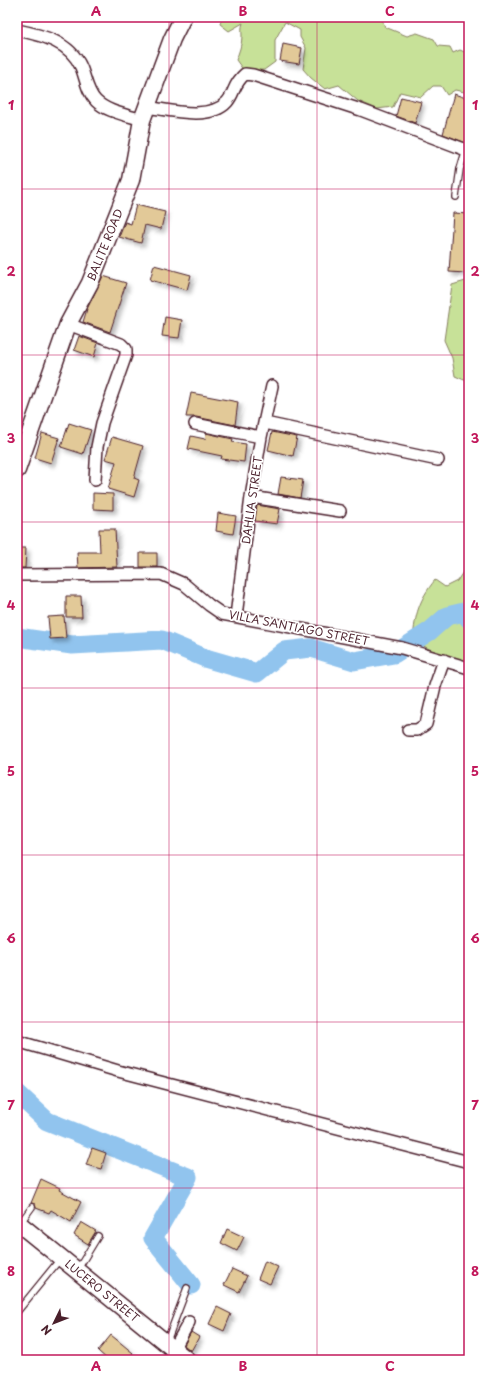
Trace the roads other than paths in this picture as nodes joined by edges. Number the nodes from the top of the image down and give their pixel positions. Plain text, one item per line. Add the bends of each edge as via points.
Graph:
1 (183, 17) edge
2 (17, 30) edge
3 (144, 114) junction
4 (467, 150) edge
5 (456, 197) dead end
6 (68, 324) junction
7 (272, 386) dead end
8 (265, 423) junction
9 (194, 424) dead end
10 (261, 437) junction
11 (438, 460) dead end
12 (17, 470) edge
13 (95, 480) dead end
14 (251, 496) junction
15 (340, 511) dead end
16 (17, 575) edge
17 (236, 616) junction
18 (444, 660) junction
19 (469, 668) edge
20 (408, 730) dead end
21 (17, 1041) edge
22 (469, 1162) edge
23 (32, 1207) dead end
24 (18, 1223) edge
25 (98, 1236) dead end
26 (61, 1258) junction
27 (77, 1271) junction
28 (187, 1288) dead end
29 (17, 1312) edge
30 (189, 1322) dead end
31 (168, 1351) edge
32 (187, 1360) edge

1 - 3 street, BALITE ROAD
2 - 3 street via 52,40 74,55 90,93 103,107
3 - 4 street via 206,113 218,110 228,101 237,81 245,74 361,110
3 - 6 street, BALITE ROAD via 131,180 90,283
4 - 5 lane via 460,169
6 - 12 street, BALITE ROAD
6 - 13 street via 121,344 126,349 99,436
7 - 8 street, DAHLIA STREET
8 - 10 street, DAHLIA STREET
8 - 11 street
9 - 10 street
10 - 14 street, DAHLIA STREET
14 - 15 street
14 - 17 street, DAHLIA STREET
16 - 17 street, VILLA SANTIAGO STREET via 161,574 184,584 222,614
17 - 18 street, VILLA SANTIAGO STREET via 402,648
18 - 19 street, VILLA SANTIAGO STREET
18 - 20 street via 426,724 417,730
21 - 22 street via 118,1071
23 - 24 lane
24 - 26 street, LUCERO STREET
25 - 27 lane
26 - 27 street, LUCERO STREET
26 - 29 lane
27 - 31 street, LUCERO STREET
28 - 31 lane
30 - 31 street
31 - 32 street, LUCERO STREET

